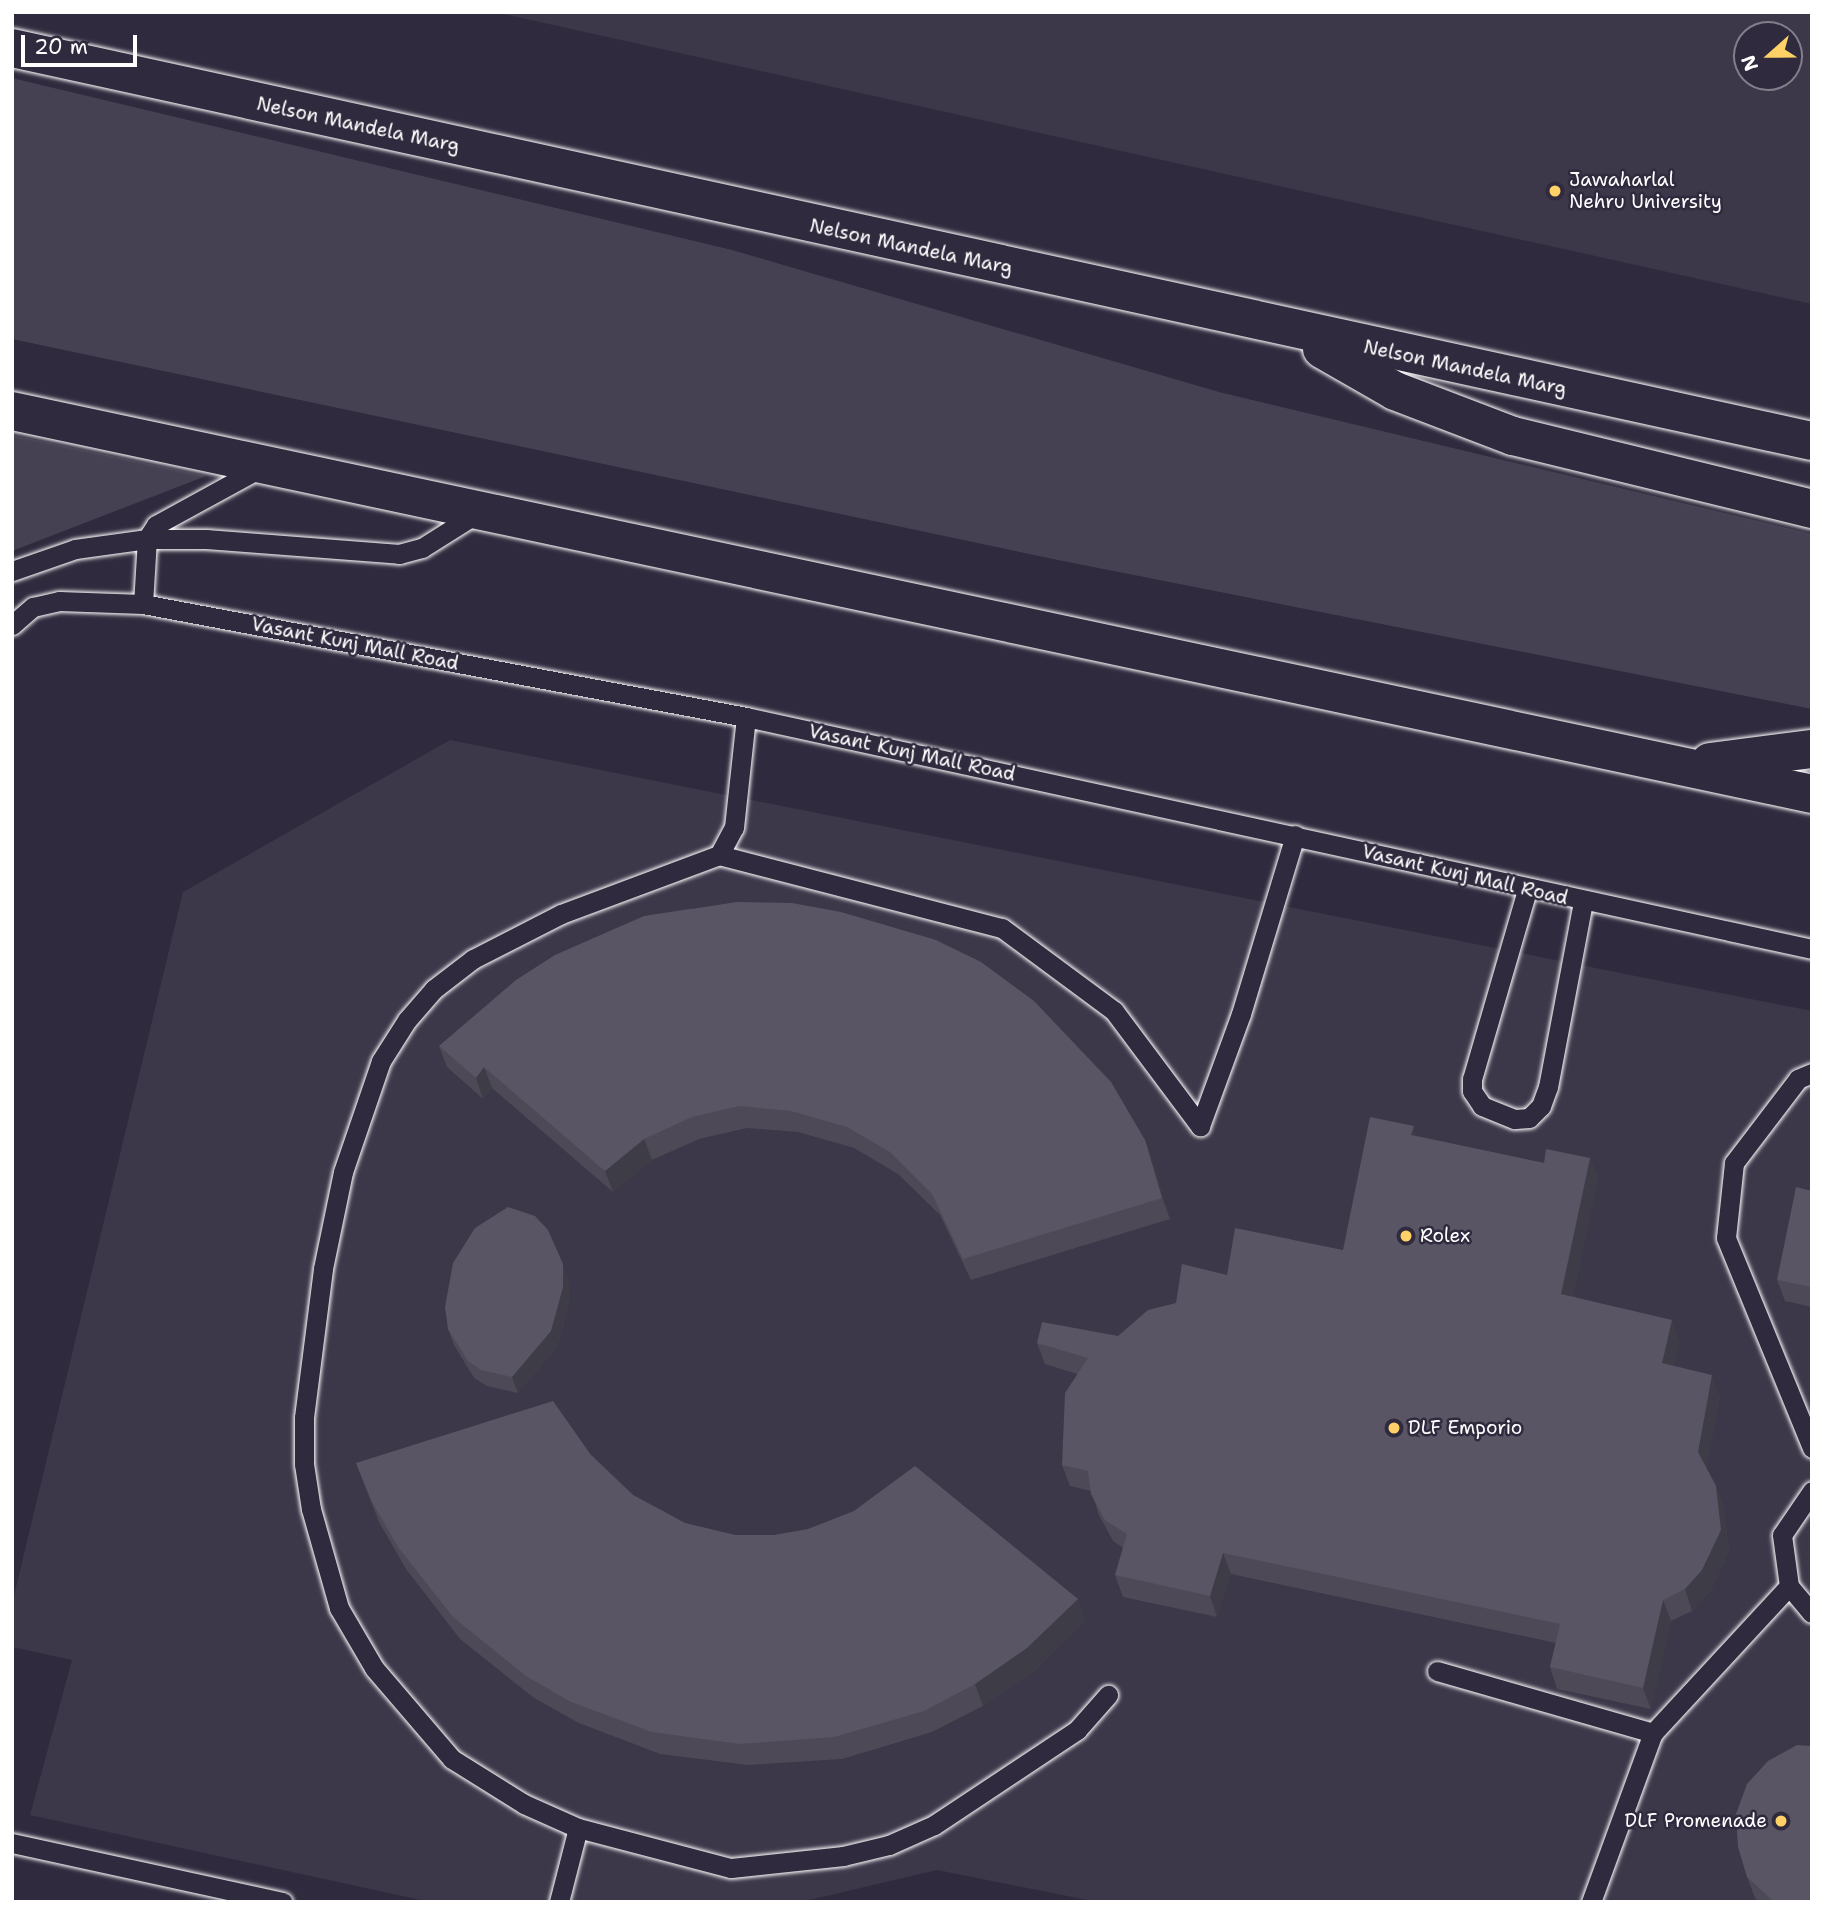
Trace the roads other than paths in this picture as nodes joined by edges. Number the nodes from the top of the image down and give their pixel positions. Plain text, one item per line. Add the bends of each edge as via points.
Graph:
1 (12, 48) edge
2 (1289, 330) junction
3 (12, 411) edge
4 (1812, 441) edge
5 (265, 466) junction
6 (1812, 509) edge
7 (480, 511) junction
8 (147, 539) junction
9 (12, 571) edge
10 (143, 604) junction
11 (12, 625) edge
12 (746, 717) junction
13 (1812, 749) edge
14 (1681, 766) junction
15 (1812, 794) edge
16 (1294, 835) junction
17 (719, 855) junction
18 (1527, 890) junction
19 (1583, 902) junction
20 (1812, 950) edge
21 (1812, 1073) edge
22 (1812, 1448) edge
23 (1812, 1492) edge
24 (1789, 1586) junction
25 (1812, 1613) edge
26 (1437, 1671) dead end
27 (1108, 1695) dead end
28 (1653, 1733) junction
29 (578, 1828) junction
30 (12, 1843) edge
31 (283, 1902) edge
32 (559, 1902) edge
33 (1591, 1902) edge

1 - 2 main road, Nelson Mandela Marg
2 - 4 main road, Nelson Mandela Marg
2 - 6 main road via 1395,391 1513,436
3 - 5 main road
5 - 7 main road
5 - 8 lane via 168,515
7 - 8 lane via 422,548 399,554 206,539
7 - 14 main road
8 - 9 lane via 75,549
8 - 10 lane
10 - 11 lane, Vasant Kunj Mall Road via 58,601 33,607
10 - 12 lane, Vasant Kunj Mall Road
12 - 16 lane, Vasant Kunj Mall Road
12 - 17 lane via 734,827
13 - 14 main road
14 - 15 main road
16 - 17 lane via 1241,1014 1200,1126 1114,1011 1002,928
16 - 18 lane, Vasant Kunj Mall Road
17 - 29 lane via 561,914 473,959 434,989 381,1061 364,1100 323,1269 304,1418 304,1464 324,1564 339,1608 374,1668 432,1741 499,1791
18 - 19 lane, Vasant Kunj Mall Road
18 - 19 lane via 1472,1079 1472,1091 1482,1106 1515,1119 1535,1112 1548,1087
19 - 20 lane, Vasant Kunj Mall Road
21 - 22 lane via 1798,1079 1734,1163 1726,1238
23 - 24 lane via 1782,1535
24 - 25 lane
24 - 28 lane
26 - 28 lane
27 - 29 lane via 1077,1730 994,1789 934,1825 863,1852 731,1868
28 - 33 lane
29 - 32 lane
30 - 31 lane

